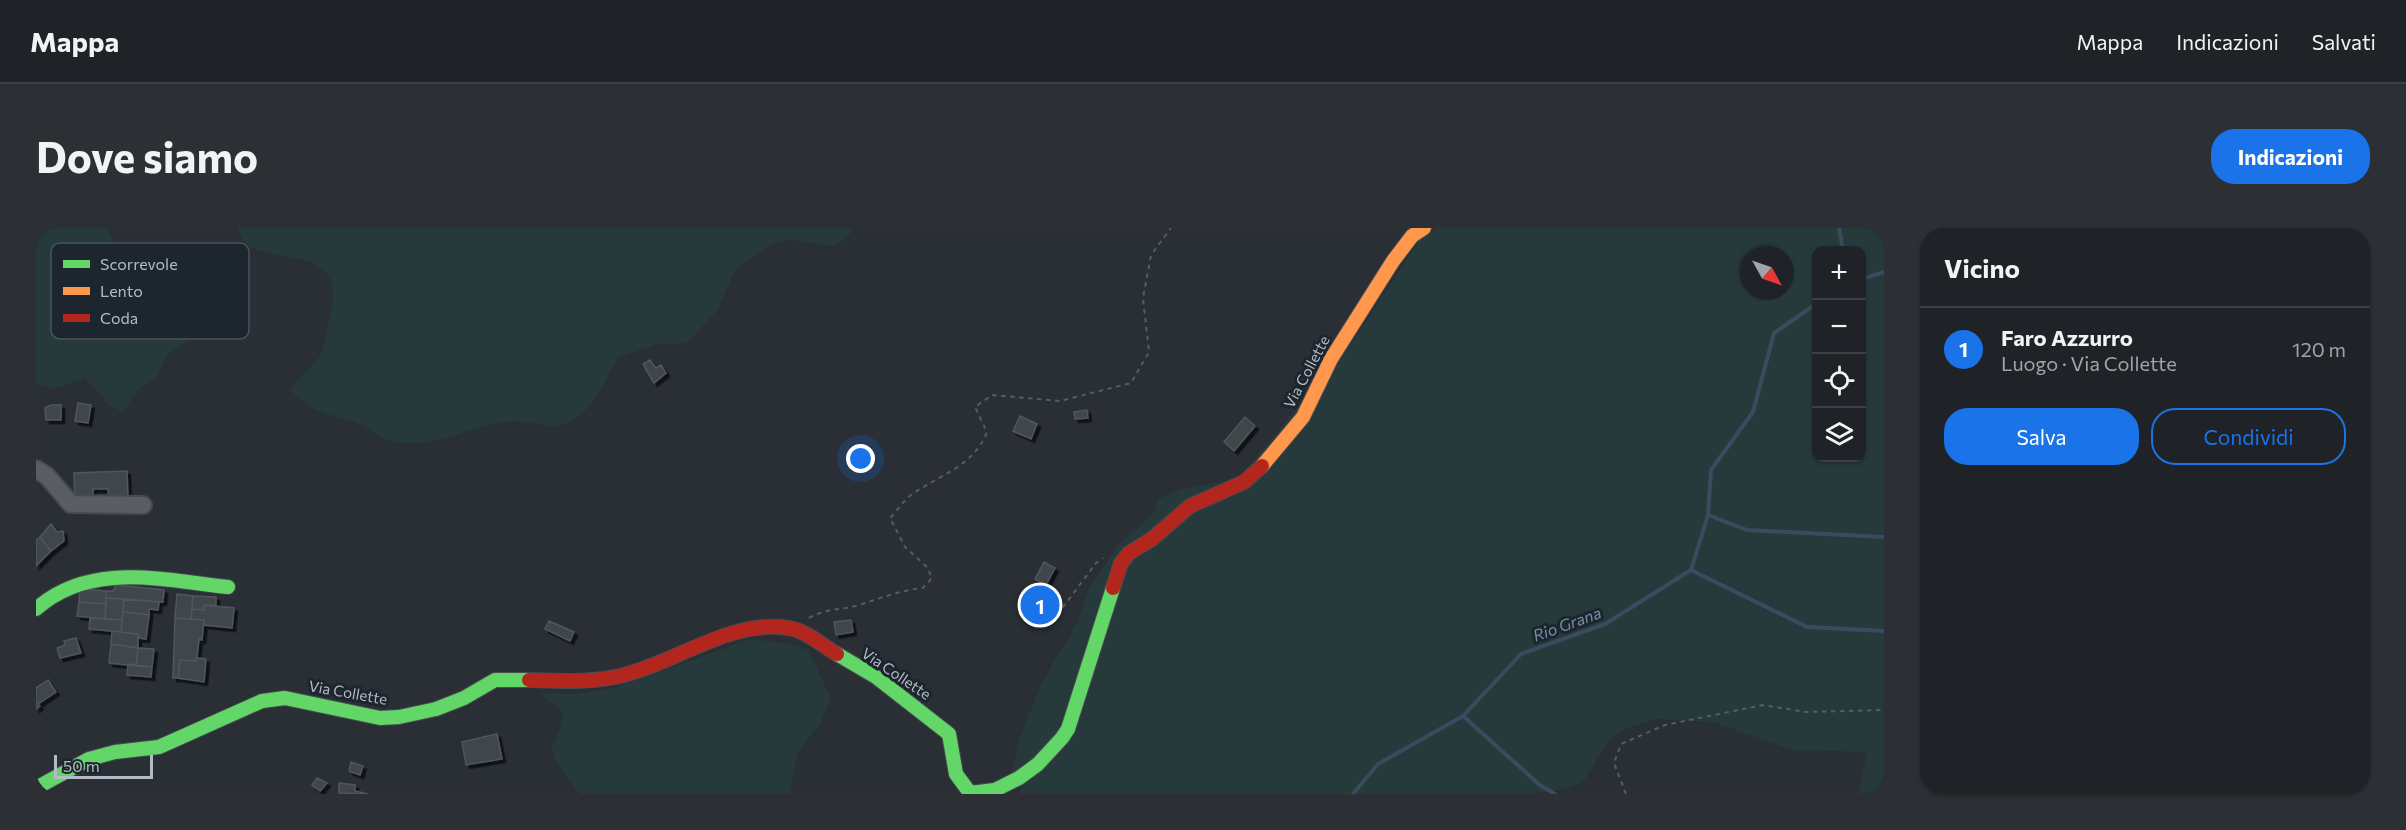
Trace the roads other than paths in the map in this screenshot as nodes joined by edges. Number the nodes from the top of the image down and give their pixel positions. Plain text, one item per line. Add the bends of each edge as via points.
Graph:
1 (1424, 228) edge
2 (36, 469) edge
3 (143, 506) dead end
4 (228, 587) dead end
5 (36, 609) edge
6 (36, 788) edge

1 - 6 street, Via Collette via 1412,236 1393,261 1332,359 1303,417 1262,466 1244,482 1190,506 1126,556 1116,572 1106,616 1068,729 1040,763 997,790 970,793 957,782 951,765 949,734 934,720 876,677 791,628 730,633 665,663 622,676 578,681 495,680 464,698 399,717 380,718 285,699 262,701 159,747 89,759
2 - 3 street via 71,504
4 - 5 street via 115,578 73,584 48,597

